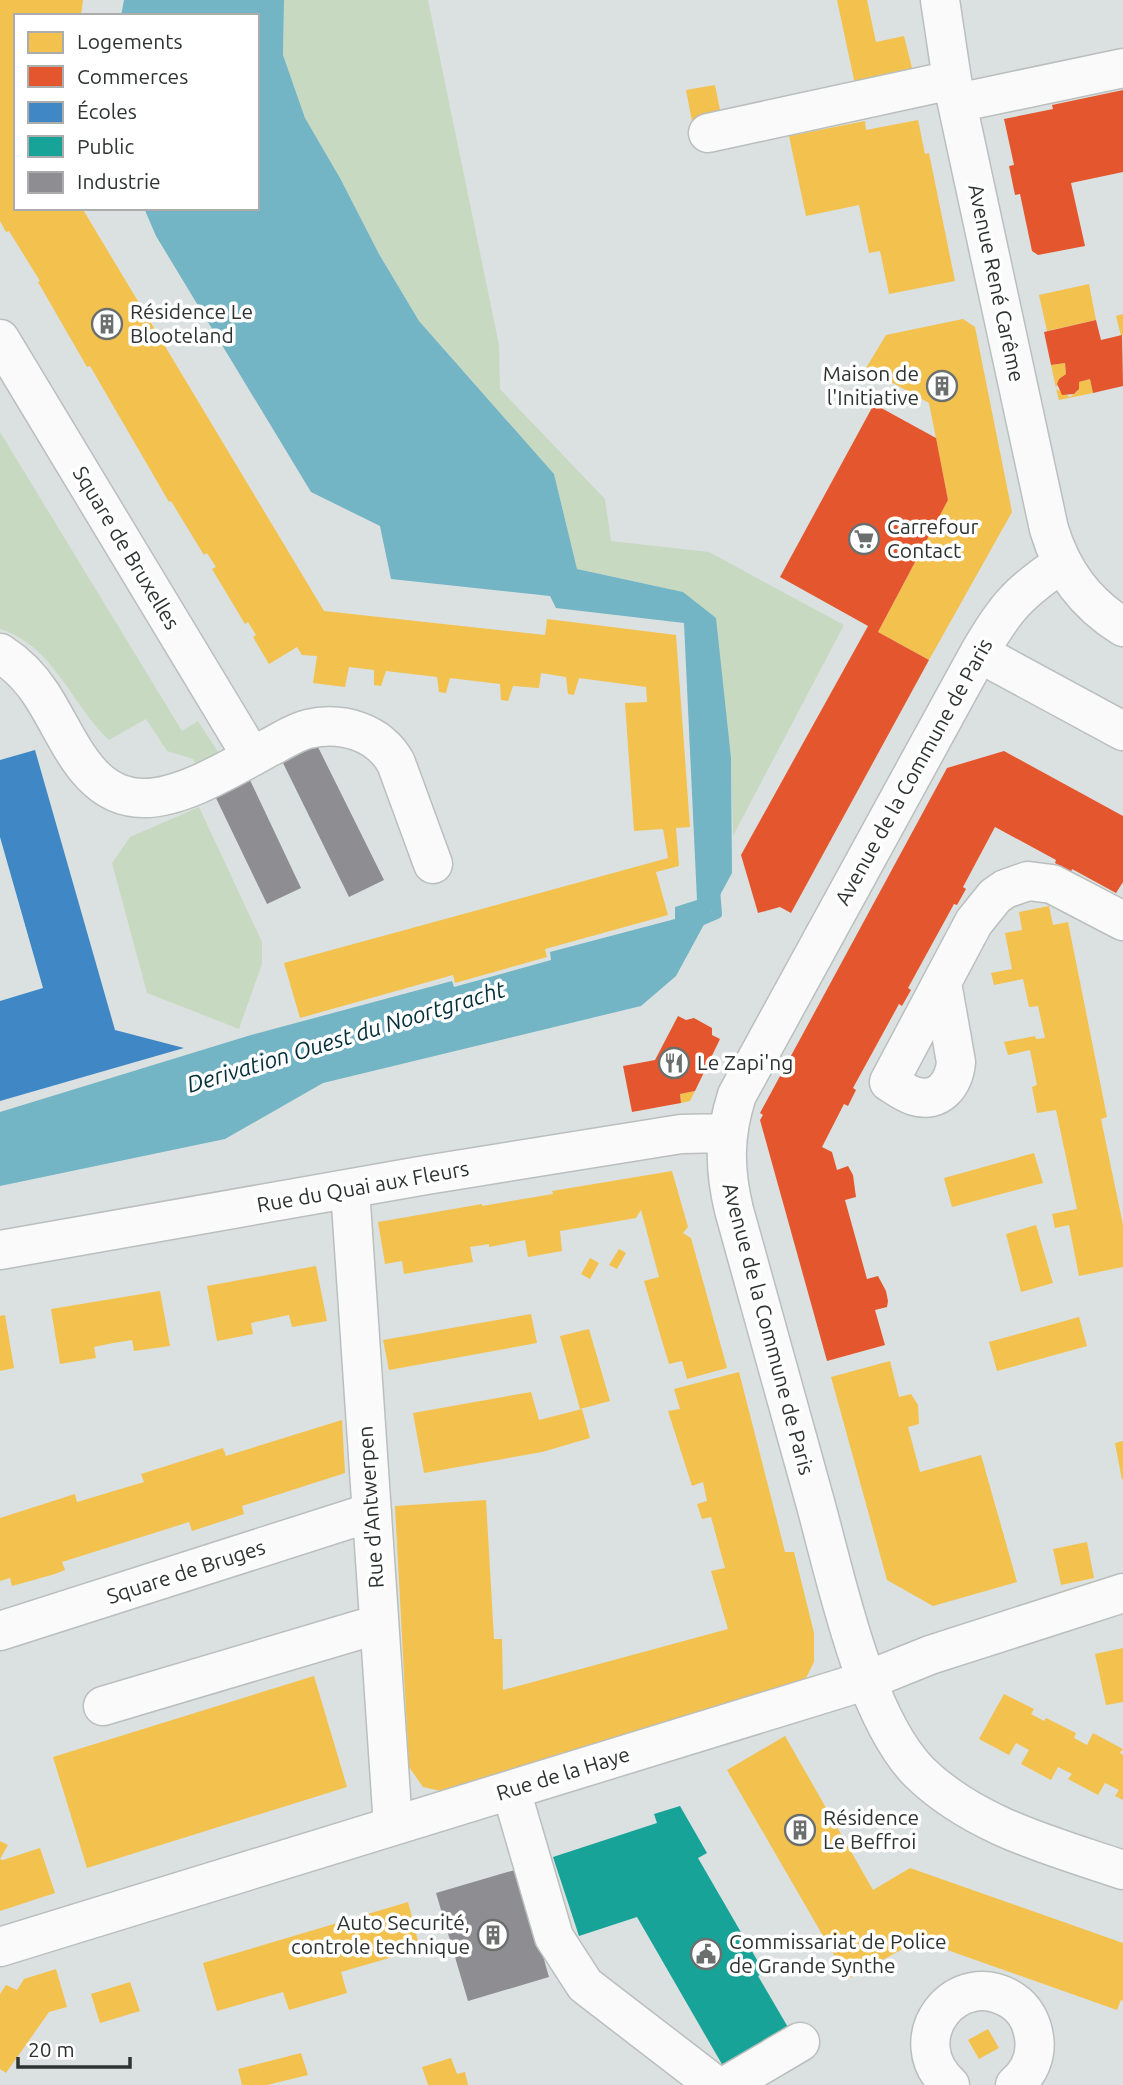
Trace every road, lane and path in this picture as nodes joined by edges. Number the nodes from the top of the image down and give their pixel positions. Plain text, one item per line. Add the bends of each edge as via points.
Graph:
1 (940, 0) edge
2 (1123, 68) edge
3 (954, 92) junction
4 (708, 133) dead end
5 (0, 338) edge
6 (1061, 564) junction
7 (1123, 627) edge
8 (0, 653) edge
9 (979, 653) junction
10 (1123, 730) edge
11 (252, 757) junction
12 (433, 864) dead end
13 (1123, 921) edge
14 (942, 982) dead end
15 (727, 1133) junction
16 (350, 1189) junction
17 (0, 1250) edge
18 (372, 1512) junction
19 (1123, 1593) edge
20 (379, 1624) junction
21 (0, 1631) edge
22 (868, 1680) junction
23 (103, 1706) dead end
24 (511, 1790) junction
25 (393, 1826) junction
26 (1123, 1870) edge
27 (0, 1947) edge
28 (800, 2042) dead end
29 (715, 2085) edge
30 (727, 2085) edge
31 (950, 2085) edge
32 (1015, 2085) edge

1 - 3 street, Avenue René Carême
2 - 3 street via 1063,81
3 - 4 street
3 - 6 street, Avenue René Carême via 1049,529
5 - 11 street, Square de Bruxelles
6 - 7 street, Avenue René Carême via 1088,600
6 - 9 street, Avenue de la Commune de Paris via 1013,601
8 - 11 street via 32,681 92,777 109,790 129,798 150,799
9 - 10 street
9 - 15 street, Avenue de la Commune de Paris via 743,1083
11 - 12 street via 321,727 353,730 379,740 396,763
13 - 14 street via 1062,887 1040,882 1017,884 985,907
15 - 16 street, Rue du Quai aux Fleurs via 681,1134
15 - 22 street, Avenue de la Commune de Paris via 725,1166 734,1210
16 - 17 street, Rue du Quai aux Fleurs
16 - 18 street, Rue d'Antwerpen
18 - 20 street, Rue d'Antwerpen
18 - 21 street, Square de Bruges
19 - 22 street, Rue de la Haye via 930,1655
20 - 23 street
20 - 25 street, Rue d'Antwerpen
22 - 24 street, Rue de la Haye
22 - 26 street, Avenue de la Commune de Paris via 903,1753 954,1801 1035,1840
24 - 25 street, Rue de la Haye
24 - 29 street via 554,1937 585,1985
25 - 27 street, Rue de la Haye
28 - 30 street
31 - 32 street via 937,2071 931,2054 935,2021 952,2001 985,1991 1017,2004 1031,2025 1033,2059

